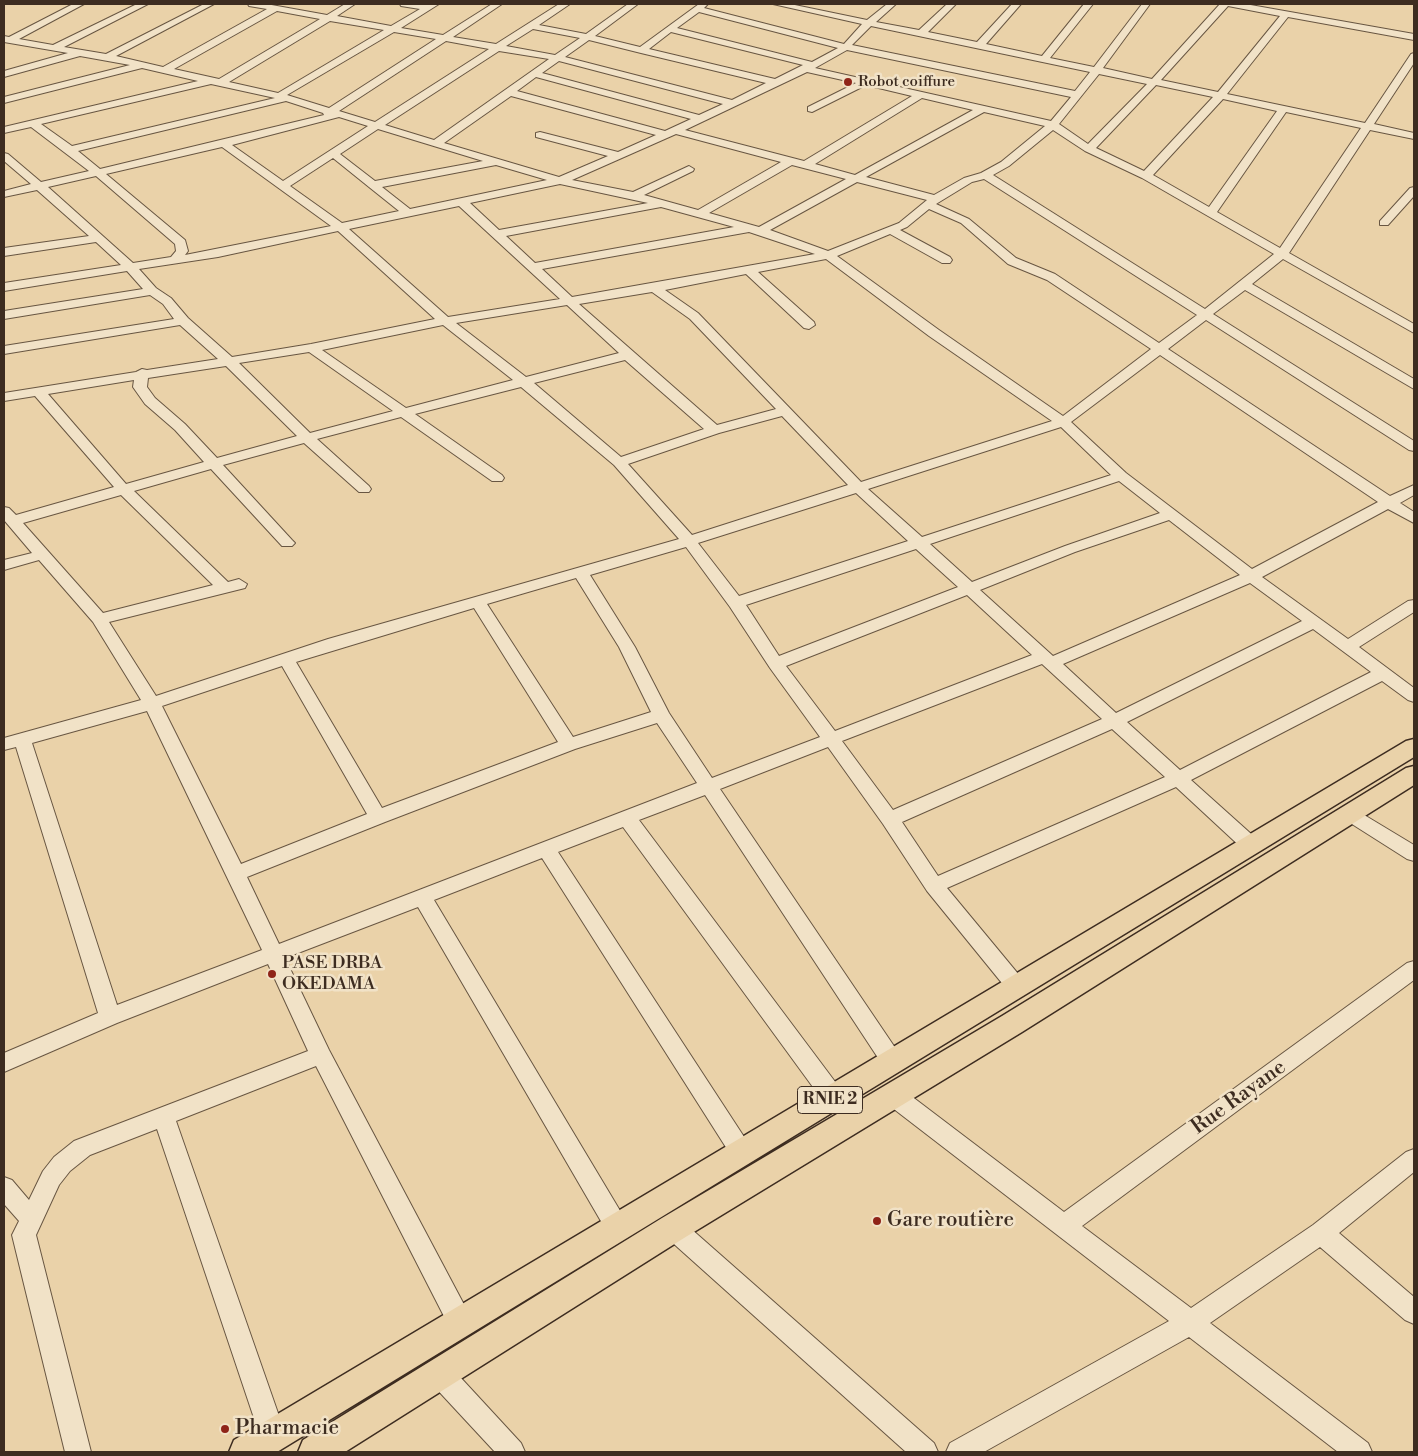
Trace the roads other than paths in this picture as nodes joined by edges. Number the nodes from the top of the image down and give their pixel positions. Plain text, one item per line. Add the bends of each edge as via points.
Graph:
1 (79, 4) edge
2 (144, 4) edge
3 (210, 4) edge
4 (252, 4) edge
5 (351, 4) edge
6 (404, 4) edge
7 (498, 4) edge
8 (566, 4) edge
9 (634, 4) edge
10 (778, 4) edge
11 (827, 4) edge
12 (892, 4) edge
13 (952, 4) edge
14 (1017, 4) edge
15 (1089, 4) edge
16 (1146, 4) edge
17 (1225, 4) edge
18 (1231, 4) edge
19 (432, 6) edge
20 (701, 6) edge
21 (276, 8) junction
22 (817, 12) junction
23 (1286, 14) junction
24 (327, 17) junction
25 (868, 24) junction
26 (532, 26) junction
27 (395, 29) junction
28 (670, 29) junction
29 (922, 33) junction
30 (589, 37) junction
31 (1414, 37) edge
32 (443, 38) junction
33 (7, 39) edge
34 (980, 45) junction
35 (498, 47) junction
36 (846, 47) junction
37 (54, 48) junction
38 (641, 50) junction
39 (82, 52) junction
40 (1414, 56) edge
41 (112, 58) junction
42 (557, 58) junction
43 (1044, 59) junction
44 (150, 66) junction
45 (809, 66) junction
46 (165, 70) junction
47 (1097, 70) junction
48 (4, 74) edge
49 (535, 74) junction
50 (101, 75) junction
51 (216, 82) junction
52 (773, 82) junction
53 (865, 82) junction
54 (1154, 82) junction
55 (509, 92) junction
56 (920, 95) junction
57 (1078, 95) junction
58 (1220, 96) junction
59 (281, 98) junction
60 (4, 100) edge
61 (732, 103) junction
62 (984, 108) junction
63 (812, 109) dead end
64 (1283, 109) junction
65 (332, 114) junction
66 (701, 119) junction
67 (32, 123) junction
68 (379, 125) junction
69 (1053, 125) junction
70 (1367, 127) junction
71 (4, 130) edge
72 (671, 133) junction
73 (540, 135) dead end
74 (1414, 136) edge
75 (438, 142) junction
76 (223, 143) junction
77 (1088, 149) junction
78 (70, 150) junction
79 (333, 153) junction
80 (4, 156) edge
81 (620, 156) junction
82 (498, 161) junction
83 (791, 161) junction
84 (806, 165) junction
85 (689, 169) dead end
86 (97, 172) junction
87 (985, 175) junction
88 (1146, 176) junction
89 (856, 178) junction
90 (560, 180) junction
91 (373, 185) junction
92 (283, 186) junction
93 (38, 187) junction
94 (1414, 190) edge
95 (4, 194) edge
96 (634, 196) junction
97 (462, 202) junction
98 (932, 202) junction
99 (662, 204) junction
100 (408, 213) junction
101 (1210, 213) junction
102 (699, 214) junction
103 (1384, 223) dead end
104 (340, 228) junction
105 (755, 230) junction
106 (892, 231) junction
107 (498, 234) junction
108 (98, 238) junction
109 (4, 252) edge
110 (1283, 252) junction
111 (828, 256) junction
112 (946, 260) dead end
113 (174, 261) junction
114 (130, 267) junction
115 (534, 267) junction
116 (750, 270) junction
117 (1244, 284) junction
118 (4, 287) edge
119 (654, 288) junction
120 (152, 291) junction
121 (571, 301) junction
122 (4, 314) edge
123 (1206, 314) junction
124 (182, 321) junction
125 (445, 321) junction
126 (809, 325) dead end
127 (1414, 329) edge
128 (311, 348) junction
129 (1160, 348) junction
130 (4, 350) edge
131 (628, 355) junction
132 (230, 362) junction
133 (142, 374) junction
134 (524, 382) junction
135 (1414, 385) edge
136 (39, 392) junction
137 (4, 397) edge
138 (784, 411) junction
139 (402, 414) junction
140 (1063, 422) junction
141 (714, 430) junction
142 (307, 438) junction
143 (1414, 447) edge
144 (619, 462) junction
145 (213, 464) junction
146 (1121, 476) junction
147 (497, 478) dead end
148 (859, 488) junction
149 (123, 489) junction
150 (364, 489) dead end
151 (1414, 489) edge
152 (1389, 502) junction
153 (1171, 514) junction
154 (7, 515) edge
155 (1414, 519) edge
156 (689, 541) junction
157 (287, 543) dead end
158 (920, 543) junction
159 (41, 555) junction
160 (4, 565) edge
161 (582, 573) junction
162 (1251, 576) junction
163 (969, 588) junction
164 (477, 601) junction
165 (736, 603) junction
166 (1414, 605) edge
167 (99, 620) junction
168 (1314, 622) junction
169 (1347, 647) junction
170 (286, 659) junction
171 (1048, 660) junction
172 (776, 664) junction
173 (1383, 673) junction
174 (1414, 696) edge
175 (151, 702) junction
176 (661, 714) junction
177 (1114, 721) junction
178 (832, 739) junction
179 (13, 741) edge
180 (569, 745) junction
181 (1414, 747) edge
182 (1414, 774) edge
183 (1178, 779) junction
184 (708, 787) junction
185 (1351, 814) junction
186 (378, 817) junction
187 (627, 818) junction
188 (890, 819) junction
189 (1252, 846) junction
190 (546, 849) junction
191 (1414, 854) edge
192 (236, 874) junction
193 (934, 886) junction
194 (422, 897) junction
195 (273, 954) junction
196 (1414, 970) edge
197 (1016, 987) junction
198 (110, 1017) junction
199 (321, 1055) junction
200 (892, 1062) junction
201 (4, 1063) edge
202 (894, 1096) junction
203 (834, 1098) junction
204 (164, 1118) junction
205 (742, 1153) junction
206 (1414, 1159) edge
207 (4, 1187) edge
208 (31, 1220) junction
209 (1064, 1226) junction
210 (617, 1227) junction
211 (673, 1228) junction
212 (1321, 1233) junction
213 (1414, 1312) edge
214 (460, 1322) junction
215 (1190, 1323) junction
216 (440, 1374) junction
217 (273, 1436) junction
218 (78, 1452) edge
219 (246, 1452) edge
220 (315, 1452) edge
221 (512, 1452) edge
222 (925, 1452) edge
223 (959, 1452) edge
224 (1359, 1452) edge

1 - 33 street
2 - 37 street
3 - 41 street
4 - 21 street
5 - 24 street
6 - 19 street
7 - 32 street
8 - 26 street
9 - 30 street
10 - 22 street
11 - 22 street
12 - 25 street
13 - 29 street
14 - 34 street
15 - 43 street
16 - 47 street
17 - 54 street
18 - 23 street
19 - 27 street
20 - 28 street
20 - 36 street
21 - 24 street
21 - 46 street
22 - 25 street
23 - 31 street
23 - 58 street
24 - 27 street
24 - 51 street
25 - 29 street
25 - 36 street
26 - 30 street
26 - 35 street
27 - 32 street
27 - 59 street
28 - 38 street
28 - 45 street
29 - 34 street
30 - 38 street
30 - 42 street
32 - 35 street
32 - 65 street
33 - 37 street
34 - 43 street
35 - 42 street
35 - 68 street
36 - 45 street
36 - 57 street
37 - 39 street
38 - 52 street
39 - 41 street
39 - 48 street
40 - 70 street
41 - 44 street
41 - 50 street
42 - 49 street
42 - 61 street
43 - 47 street
44 - 46 street
44 - 50 street
45 - 52 street
45 - 53 street
46 - 51 street
47 - 54 street
47 - 57 street
49 - 55 street
49 - 66 street
50 - 60 street
51 - 59 street
51 - 67 street
52 - 61 street
53 - 56 street
53 - 63 street
54 - 58 street
54 - 77 street
55 - 72 street
55 - 75 street
56 - 62 street
56 - 84 street
57 - 69 street
58 - 64 street
58 - 88 street
59 - 65 street
59 - 78 street
61 - 66 street
62 - 69 street
62 - 89 street
64 - 70 street
64 - 101 street
65 - 68 street
65 - 76 street via 290,128
66 - 72 street
67 - 71 street
67 - 78 street
68 - 75 street
68 - 79 street
69 - 77 street
69 - 87 street via 1005,164
70 - 74 street
70 - 110 street
72 - 81 street
72 - 83 street
73 - 81 street
75 - 82 street
76 - 86 street
76 - 92 street
77 - 88 street
78 - 86 street
79 - 91 street
79 - 92 street
80 - 93 street
81 - 90 street
82 - 90 street
82 - 91 street
83 - 84 street
83 - 102 street
84 - 89 street
85 - 96 street
86 - 93 street
86 - 113 street via 181,243 182,251
87 - 98 street via 968,180
87 - 123 street
88 - 101 street
89 - 98 street
89 - 105 street
90 - 96 street
90 - 97 street
91 - 100 street
92 - 104 street
93 - 95 street
93 - 108 street
94 - 103 street
96 - 99 street
97 - 100 street
97 - 107 street
98 - 106 street
98 - 129 street via 965,221 1012,261 1051,277
99 - 102 street
99 - 107 street
100 - 104 street
101 - 110 street
102 - 105 street
104 - 113 street
104 - 125 street
105 - 111 street
105 - 115 street
106 - 111 street
106 - 112 street
107 - 115 street
108 - 109 street
108 - 114 street
110 - 117 street
110 - 127 street
111 - 116 street
111 - 140 street
113 - 114 street
114 - 118 street
114 - 120 street
115 - 121 street
116 - 119 street
116 - 126 street
117 - 123 street
117 - 135 street
119 - 121 street
119 - 138 street via 694,316
120 - 122 street
120 - 124 street via 167,301
121 - 125 street
121 - 131 street
123 - 129 street
123 - 143 street
124 - 130 street
124 - 132 street
125 - 128 street
125 - 134 street
128 - 132 street
128 - 139 street
129 - 140 street
129 - 152 street
131 - 134 street
131 - 141 street
132 - 133 street
132 - 142 street
133 - 136 street
133 - 145 street via 140,387 150,401 180,427
134 - 139 street
134 - 144 street
136 - 137 street
136 - 149 street
138 - 141 street
138 - 148 street
139 - 142 street
139 - 147 street
140 - 146 street
140 - 148 street
141 - 144 street
142 - 145 street
142 - 150 street
144 - 156 street
145 - 149 street
145 - 157 street
146 - 153 street
146 - 158 street
148 - 156 street
148 - 158 street
149 - 154 street
149 - 167 street via 232,586
151 - 152 street
152 - 155 street
152 - 162 street
153 - 162 street
153 - 163 street
154 - 159 street
156 - 161 street
156 - 165 street
158 - 163 street
158 - 165 street
159 - 160 street
159 - 167 street
161 - 164 street
161 - 176 street via 627,647
162 - 168 street
162 - 171 street
163 - 171 street
163 - 172 street
164 - 170 street
164 - 180 street
165 - 172 street
166 - 169 street
167 - 175 street
168 - 169 street
168 - 177 street
169 - 173 street
170 - 175 street
170 - 186 street
171 - 177 street
171 - 178 street
172 - 178 street
173 - 174 street
173 - 183 street
175 - 179 street via 118,714
175 - 192 street
176 - 180 street
176 - 184 street
177 - 183 street
177 - 188 street
178 - 184 street
178 - 188 street
179 - 198 street
180 - 186 street
181 - 189 main road, RNIE 2
182 - 185 main road, RNIE 2
183 - 189 street
183 - 193 street
184 - 187 street
184 - 200 street
185 - 191 street
185 - 202 main road, RNIE 2
186 - 192 street
187 - 190 street
187 - 203 street
188 - 193 street
189 - 197 main road, RNIE 2
190 - 194 street
190 - 205 street
192 - 195 street
193 - 197 street
194 - 195 street
194 - 210 street
195 - 198 street
195 - 199 street
196 - 209 street, Rue Rayane
197 - 200 main road, RNIE 2
198 - 201 street
199 - 204 street
199 - 214 street
200 - 203 main road, RNIE 2
202 - 209 street
202 - 211 main road, RNIE 2
203 - 205 main road, RNIE 2
204 - 208 street via 82,1148 51,1178
204 - 217 street
205 - 210 main road, RNIE 2
206 - 212 street
207 - 208 street
208 - 218 street via 24,1235
209 - 215 street
210 - 214 main road, RNIE 2
211 - 216 main road, RNIE 2
211 - 222 street
212 - 213 street
212 - 215 street
214 - 217 main road, RNIE 2
215 - 223 street
215 - 224 street
216 - 220 main road, RNIE 2
216 - 221 street
217 - 219 main road, RNIE 2

